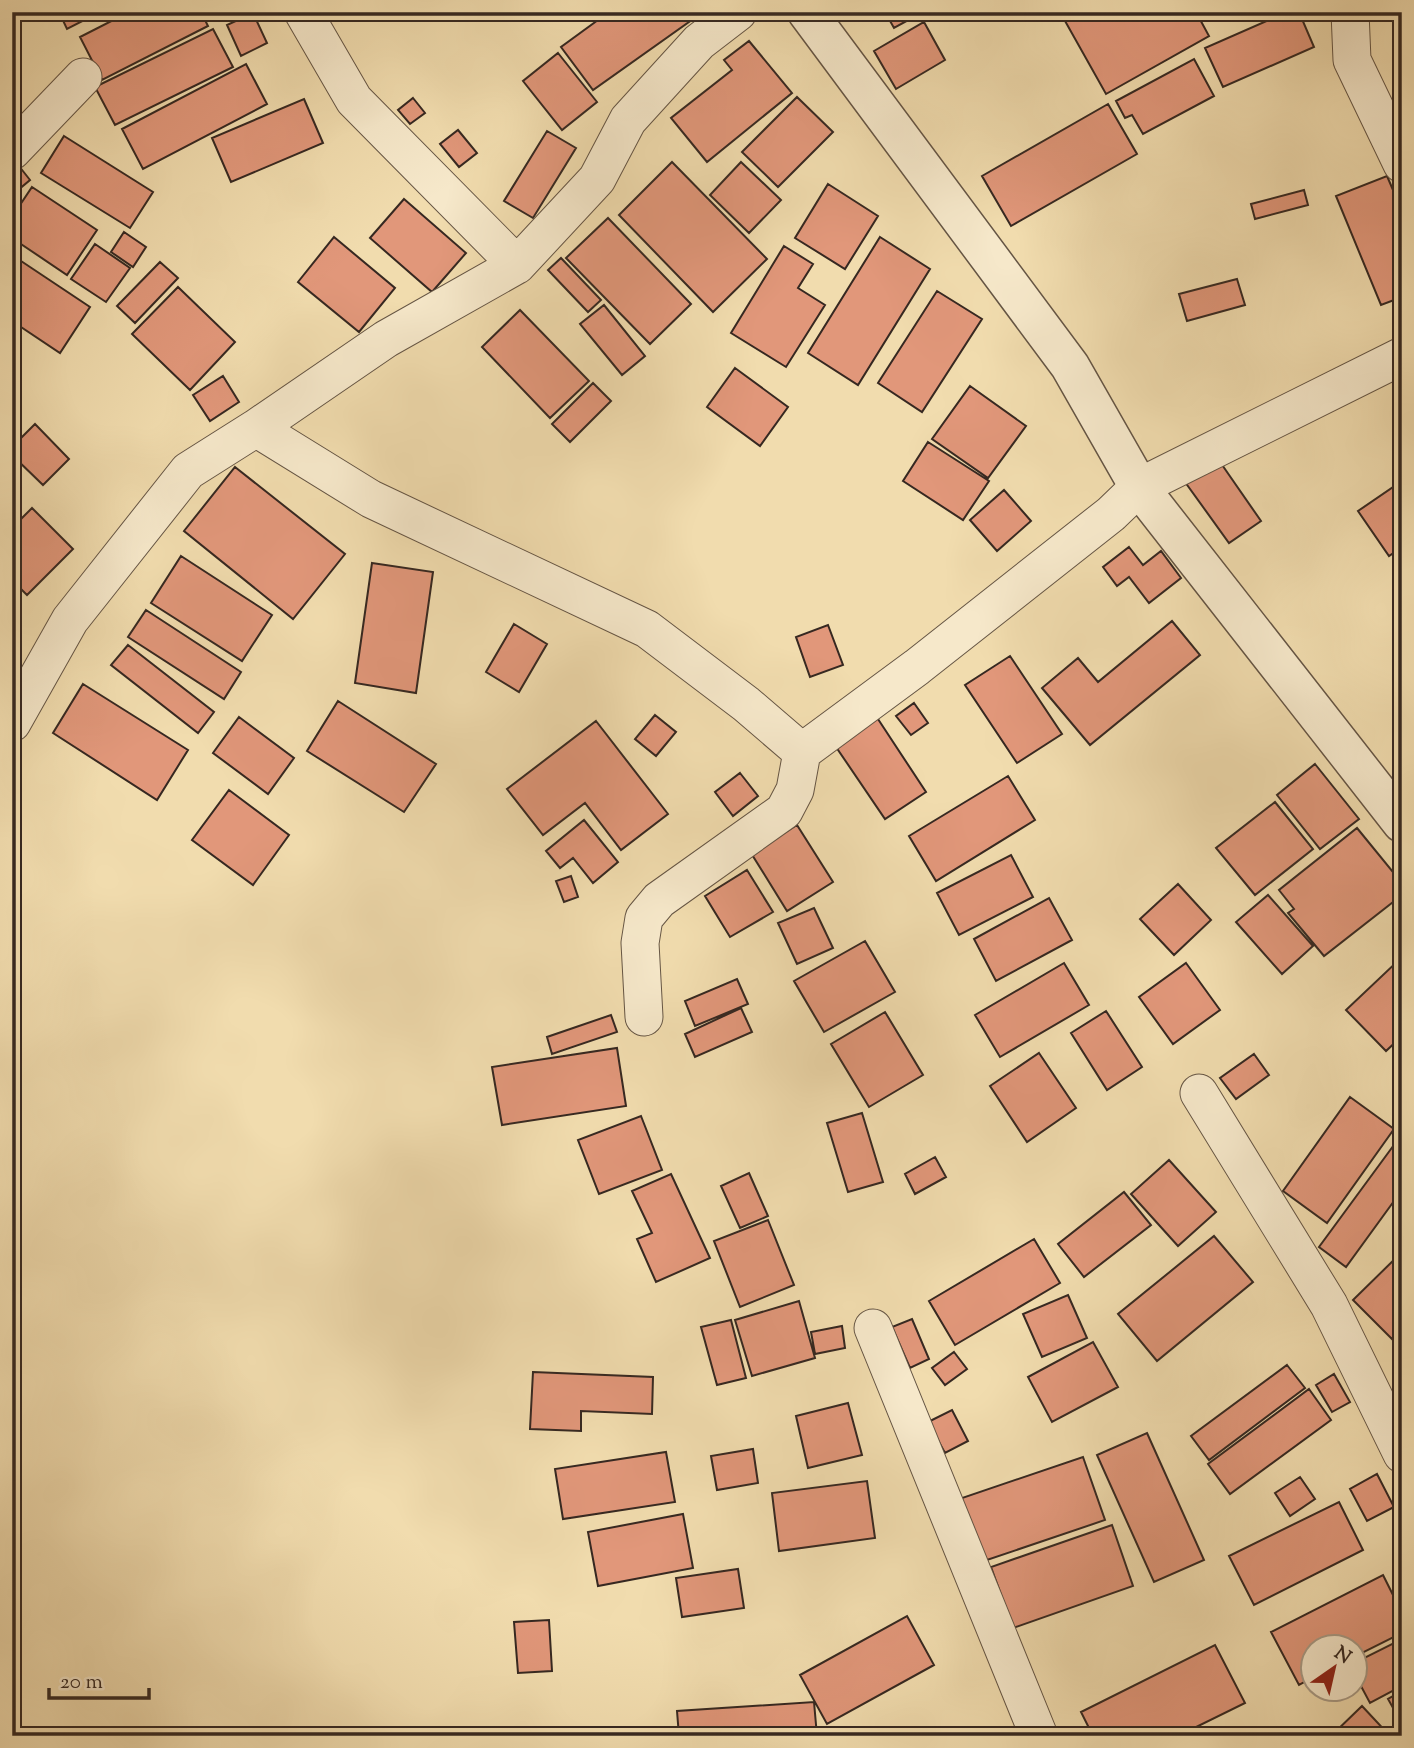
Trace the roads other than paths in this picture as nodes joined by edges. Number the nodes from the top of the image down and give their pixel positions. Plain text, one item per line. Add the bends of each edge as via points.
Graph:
1 (303, 12) edge
2 (738, 12) edge
3 (807, 12) edge
4 (1350, 12) edge
5 (83, 77) dead end
6 (12, 151) edge
7 (1402, 164) edge
8 (517, 265) junction
9 (1402, 356) edge
10 (256, 428) junction
11 (1139, 487) junction
12 (12, 723) edge
13 (802, 752) junction
14 (1402, 823) edge
15 (644, 1017) dead end
16 (1199, 1093) dead end
17 (873, 1328) dead end
18 (1402, 1454) edge
19 (1039, 1736) edge

1 - 8 street via 354,100
2 - 8 street via 699,42 628,120 597,179
3 - 11 street via 1070,366
4 - 7 street via 1352,60
5 - 6 street
8 - 10 street via 386,339
9 - 11 street
10 - 12 street via 188,471 70,620
10 - 13 street via 371,499 647,629
11 - 13 street via 928,659
11 - 14 street
13 - 15 street via 795,790 784,811 659,900 644,918 640,943
16 - 18 street via 1329,1305
17 - 19 street

